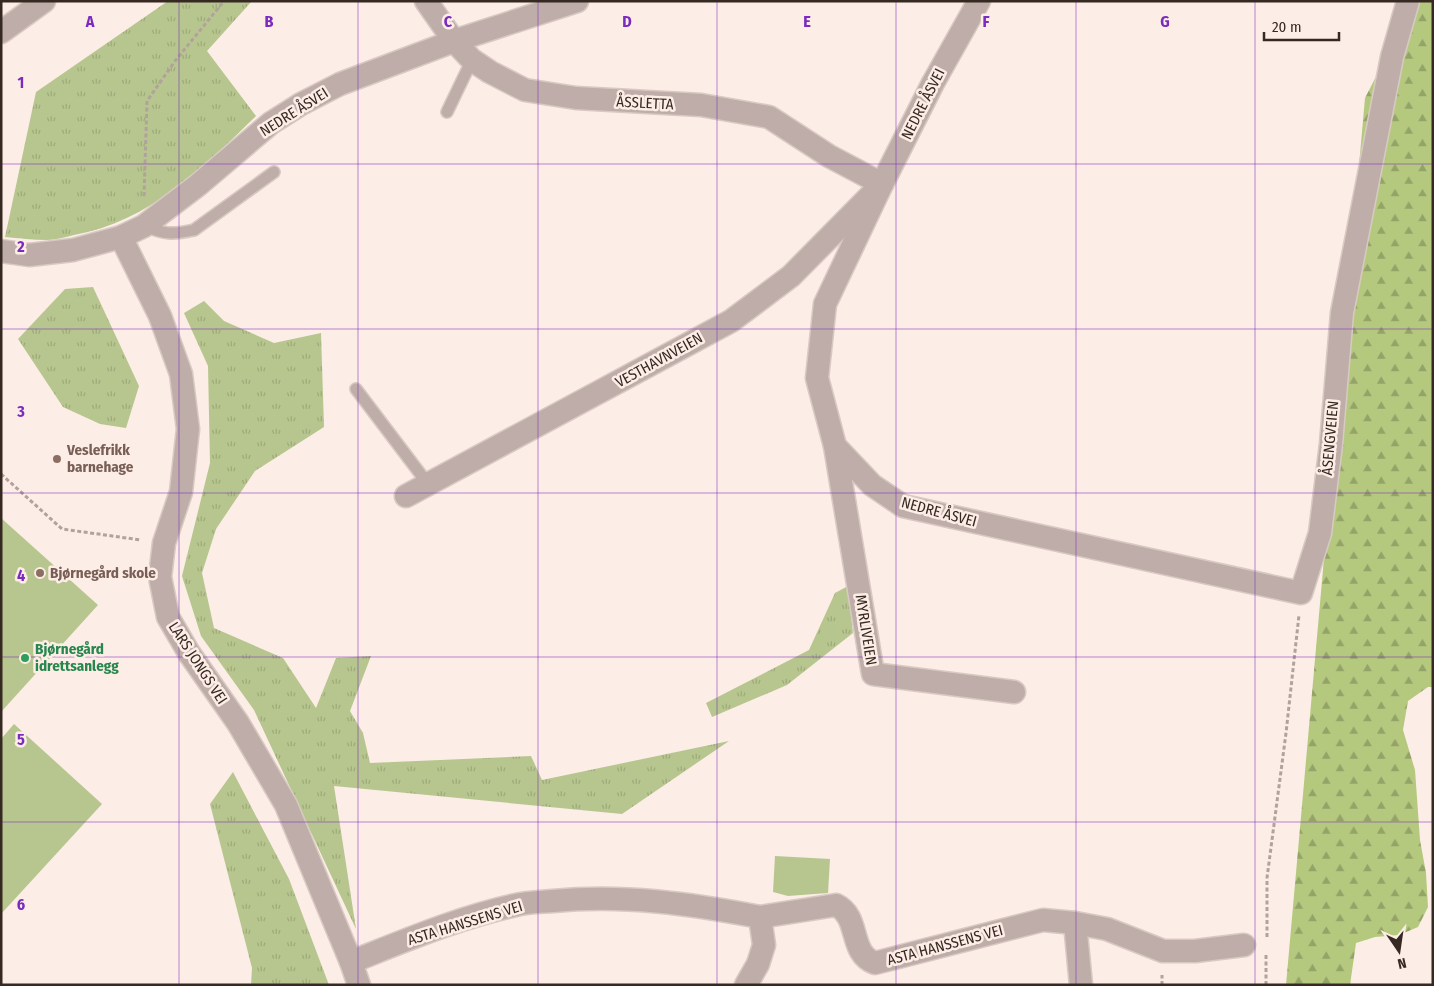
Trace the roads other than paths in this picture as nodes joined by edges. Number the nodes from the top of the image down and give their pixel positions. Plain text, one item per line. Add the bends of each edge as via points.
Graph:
1 (44, 1) edge
2 (426, 1) edge
3 (577, 1) edge
4 (979, 1) edge
5 (1408, 1) edge
6 (1, 32) edge
7 (454, 41) junction
8 (472, 60) junction
9 (447, 112) dead end
10 (274, 172) dead end
11 (882, 184) junction
12 (144, 226) junction
13 (121, 237) junction
14 (1, 251) edge
15 (356, 389) dead end
16 (835, 446) junction
17 (428, 484) junction
18 (406, 496) dead end
19 (1301, 593) joint
20 (1014, 692) dead end
21 (760, 917) junction
22 (1075, 923) junction
23 (1244, 944) dead end
24 (351, 962) junction
25 (359, 985) edge
26 (746, 985) edge
27 (1081, 985) edge

1 - 6 street
2 - 7 street, ÅSSLETTA
3 - 7 street, NEDRE ÅSVEI
4 - 11 street, NEDRE ÅSVEI
5 - 19 street, ÅSENGVEIEN via 1392,57 1344,303 1320,533
7 - 8 street, ÅSSLETTA
7 - 12 street, NEDRE ÅSVEI via 340,84 301,104 271,123
8 - 9 lane
8 - 11 street, ÅSSLETTA via 525,90 576,98 701,105 769,117 829,156
10 - 12 lane via 194,230 166,234
11 - 16 street, NEDRE ÅSVEI via 825,304 818,378
11 - 17 street, VESTHAVNVEIEN via 791,276 731,321
12 - 13 street, NEDRE ÅSVEI
13 - 14 street, NEDRE ÅSVEI via 73,250 29,255
13 - 24 street, LARS JONGS VEI via 160,316 181,374 188,429 181,492 164,543 160,577 168,616 188,653 238,723 286,805
15 - 17 lane
16 - 19 street, NEDRE ÅSVEI via 872,485 903,506
16 - 20 street, MYRLIVEIEN via 873,674
17 - 18 street, VESTHAVNVEIEN
21 - 22 street, ASTA HANSSENS VEI via 836,905 844,908 859,950 875,963 1043,920
21 - 24 street, ASTA HANSSENS VEI via 704,906 621,898 516,904 436,928
21 - 26 street via 764,945
22 - 23 street, ASTA HANSSENS VEI via 1107,928 1163,952
22 - 27 street
24 - 25 street, LARS JONGS VEI

